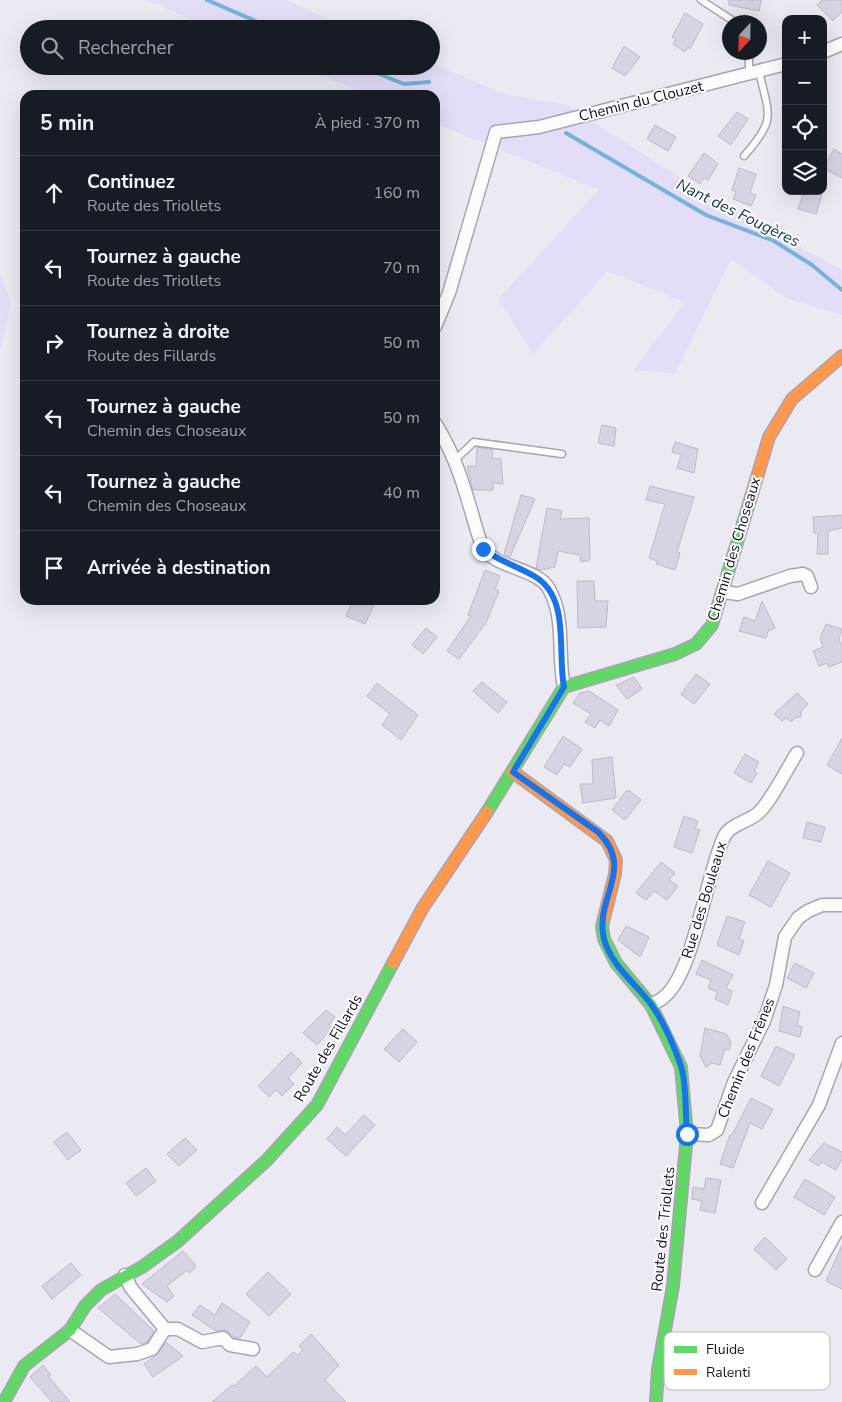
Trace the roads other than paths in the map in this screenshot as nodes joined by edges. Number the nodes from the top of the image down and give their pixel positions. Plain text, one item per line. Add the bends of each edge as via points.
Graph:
1 (701, 0) edge
2 (724, 15) edge
3 (842, 44) edge
4 (827, 50) edge
5 (751, 60) edge
6 (782, 65) edge
7 (754, 72) junction
8 (744, 156) dead end
9 (440, 315) edge
10 (842, 356) edge
11 (440, 432) edge
12 (562, 454) dead end
13 (456, 459) junction
14 (812, 586) dead end
15 (724, 592) junction
16 (564, 687) junction
17 (797, 753) dead end
18 (513, 772) junction
19 (842, 905) edge
20 (651, 1005) junction
21 (842, 1043) edge
22 (687, 1134) junction
23 (762, 1203) dead end
24 (842, 1222) edge
25 (815, 1270) dead end
26 (125, 1275) junction
27 (165, 1329) junction
28 (70, 1330) junction
29 (665, 1332) edge
30 (664, 1336) edge
31 (253, 1349) dead end
32 (4, 1402) edge
33 (656, 1402) edge

1 - 2 lane
3 - 4 street
5 - 7 lane
6 - 7 street, Chemin du Clouzet
7 - 8 lane via 769,117 762,135
7 - 9 street, Chemin du Clouzet via 539,126 496,132
10 - 15 street, Chemin des Choseaux via 792,399 769,437 726,576
11 - 13 street
12 - 13 lane via 474,442
13 - 16 street via 483,549 535,576 549,588 560,620 560,670
14 - 15 street via 804,574 738,594
15 - 16 street, Chemin des Choseaux via 712,624 696,644 675,654
16 - 18 street, Route des Fillards
17 - 20 street, Rue des Bouleaux via 760,812 724,835 685,963 665,997
18 - 20 street, Route des Triollets via 607,841 616,860 602,927 604,939 616,962
18 - 26 street, Route des Fillards via 422,909 317,1105 267,1160 178,1241
19 - 22 street, Chemin des Frênes via 822,905 798,918 785,937 776,985 764,1020 734,1082 717,1130 708,1135
20 - 22 street, Route des Triollets via 681,1067
21 - 23 street via 820,1105
22 - 29 street, Route des Triollets via 673,1286
24 - 25 street
26 - 27 street via 131,1288
26 - 28 street, Route des Fillards via 101,1290 85,1306
27 - 28 street via 152,1349 109,1357
27 - 31 street via 178,1329 202,1342 224,1338 230,1345
28 - 32 street, Route des Fillards via 24,1366
30 - 33 street, Route des Triollets

